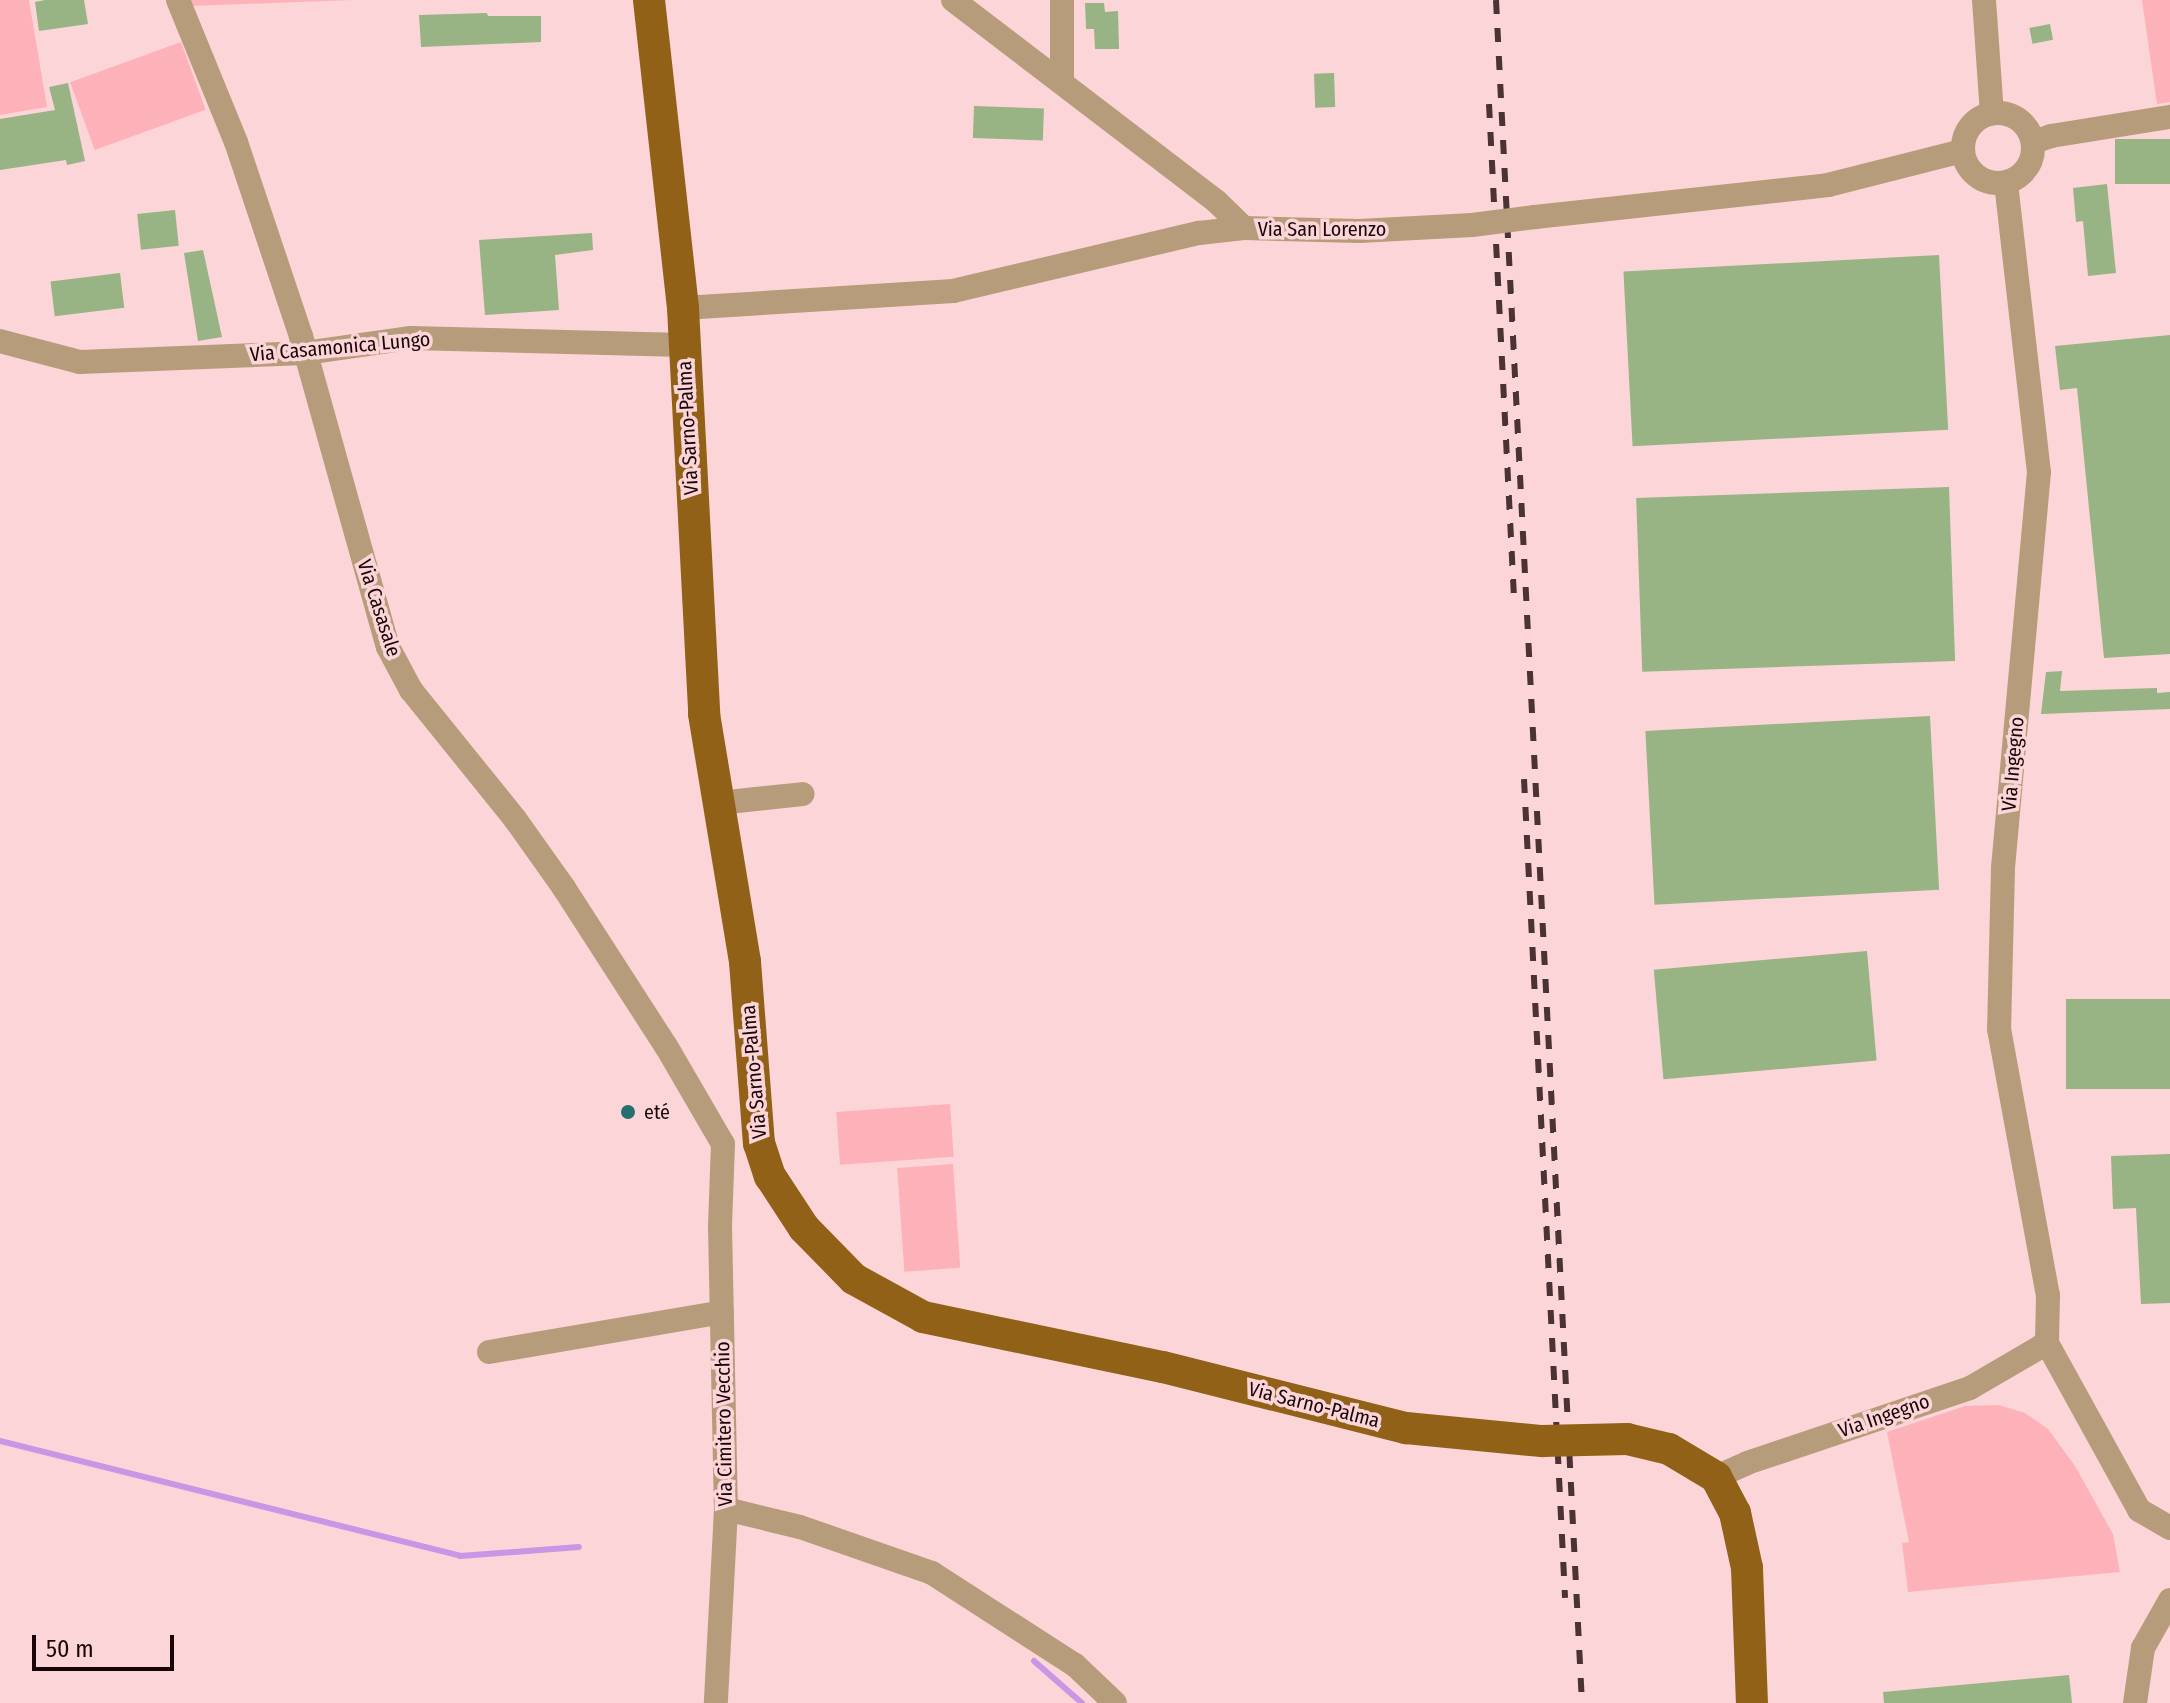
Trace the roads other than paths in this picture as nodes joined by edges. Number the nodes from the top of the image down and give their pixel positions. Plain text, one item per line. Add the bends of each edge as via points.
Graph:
1 (178, 0) edge
2 (649, 0) edge
3 (953, 0) edge
4 (1062, 0) edge
5 (1984, 0) edge
6 (1062, 82) junction
7 (1992, 113) junction
8 (2170, 117) edge
9 (2033, 142) junction
10 (1962, 151) junction
11 (2006, 183) junction
12 (1244, 228) junction
13 (683, 308) junction
14 (0, 341) edge
15 (683, 345) junction
16 (305, 353) junction
17 (803, 794) dead end
18 (719, 803) junction
19 (756, 1108) junction
20 (723, 1144) junction
21 (722, 1312) junction
22 (2047, 1343) junction
23 (489, 1352) dead end
24 (1716, 1477) junction
25 (726, 1509) junction
26 (2170, 1528) edge
27 (2170, 1600) edge
28 (716, 1703) edge
29 (1115, 1703) edge
30 (1752, 1703) edge
31 (2135, 1703) edge

1 - 16 street, Via Casasale via 236,142
2 - 13 main road, Via Sarno-Palma
3 - 6 street
4 - 6 street
5 - 7 street
6 - 12 street
7 - 9 street via 2014,117
7 - 10 street via 1973,122
8 - 9 street
9 - 11 street via 2027,168
10 - 11 street via 1977,177
10 - 12 street, Via San Lorenzo, bridge via 1828,185 1472,225 1359,231
11 - 22 street, Via Ingegno via 2039,472 2003,868 1999,1029 2048,1295
12 - 13 street, Via San Lorenzo via 1199,233 953,291
13 - 15 main road, Via Sarno-Palma
14 - 16 street, Via Casamonica Lungo via 80,362
15 - 16 street, Via Casamonica Lungo via 411,338
15 - 18 main road, Via Sarno-Palma via 704,714
16 - 20 street, Via Casasale via 388,647 411,690 564,888
17 - 18 street
18 - 19 main road, Via Sarno-Palma via 745,962
19 - 20 street
19 - 24 main road, Via Sarno-Palma, bridge via 759,1143 770,1176 804,1228 854,1279 923,1317 1163,1367 1406,1428 1542,1441 1627,1439 1669,1449
20 - 21 street, Via Cimitero Vecchio
21 - 23 street
21 - 25 street, Via Cimitero Vecchio
22 - 24 street, Via Ingegno via 1970,1388
22 - 26 street via 2139,1510
24 - 30 main road via 1735,1513 1747,1568
25 - 28 street, Via Cimitero Vecchio
25 - 29 street via 800,1527 932,1573 1075,1665
27 - 31 street via 2143,1648

